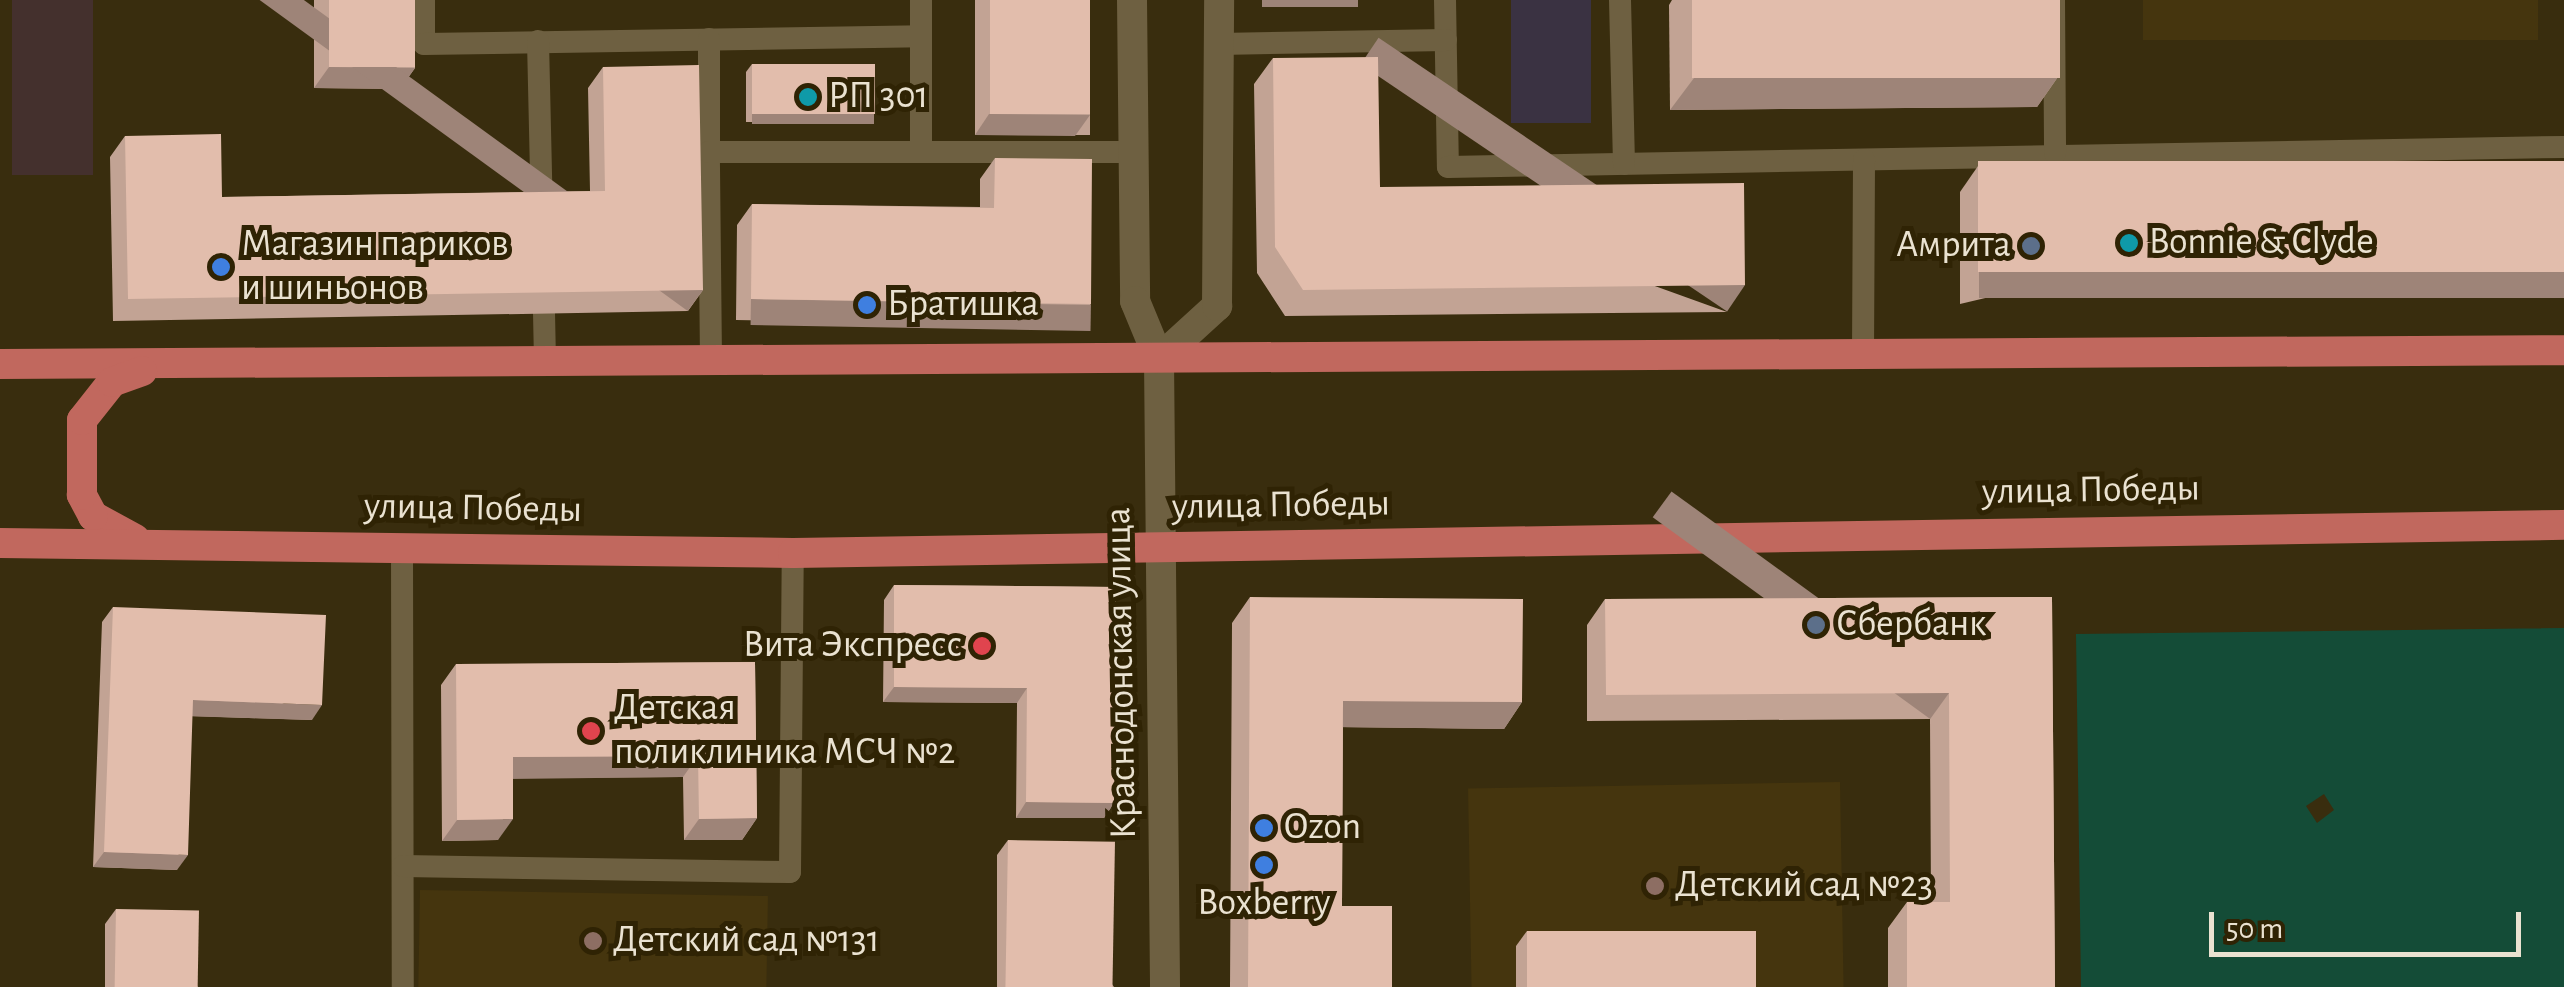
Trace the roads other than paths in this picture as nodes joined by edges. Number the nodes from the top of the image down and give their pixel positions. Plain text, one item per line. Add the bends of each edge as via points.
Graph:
1 (424, 0) edge
2 (921, 0) edge
3 (1132, 0) edge
4 (1219, 0) edge
5 (1445, 0) edge
6 (1620, 0) edge
7 (2054, 0) edge
8 (921, 36) junction
9 (709, 39) junction
10 (1446, 40) junction
11 (538, 42) junction
12 (1219, 44) junction
13 (2564, 147) edge
14 (710, 152) junction
15 (921, 152) junction
16 (1134, 152) junction
17 (2055, 153) junction
18 (1864, 160) junction
19 (1624, 164) junction
20 (542, 212) edge
21 (544, 313) edge
22 (2564, 350) edge
23 (1863, 354) junction
24 (1158, 358) junction
25 (711, 359) junction
26 (545, 361) junction
27 (0, 364) edge
28 (151, 367) junction
29 (2564, 525) edge
30 (0, 543) edge
31 (152, 545) junction
32 (402, 548) junction
33 (1161, 549) junction
34 (793, 553) junction
35 (403, 866) junction
36 (403, 987) edge
37 (1165, 987) edge

1 - 11 lane via 424,44
2 - 8 lane
3 - 16 street, Краснодонская улица
4 - 12 street
5 - 10 lane
6 - 19 lane
7 - 17 lane
8 - 9 lane
8 - 15 lane
9 - 11 lane
9 - 14 lane
10 - 12 lane
10 - 19 lane via 1448,167
11 - 20 lane
12 - 24 street via 1218,306
13 - 17 lane
14 - 15 lane
14 - 25 lane
15 - 16 lane
16 - 24 street, Краснодонская улица via 1135,301
17 - 18 lane
18 - 19 lane
18 - 23 lane
21 - 26 lane
22 - 23 main road
23 - 24 main road
24 - 25 main road
24 - 33 street, Краснодонская улица
25 - 26 main road
26 - 28 main road
27 - 28 main road
28 - 31 main road via 93,398 82,420 82,496 113,532
29 - 33 main road, улица Победы
30 - 31 main road, улица Победы
31 - 32 main road, улица Победы
32 - 34 main road, улица Победы
32 - 35 lane
33 - 34 main road, улица Победы
33 - 37 street, Краснодонская улица
34 - 35 lane via 790,872
35 - 36 lane

